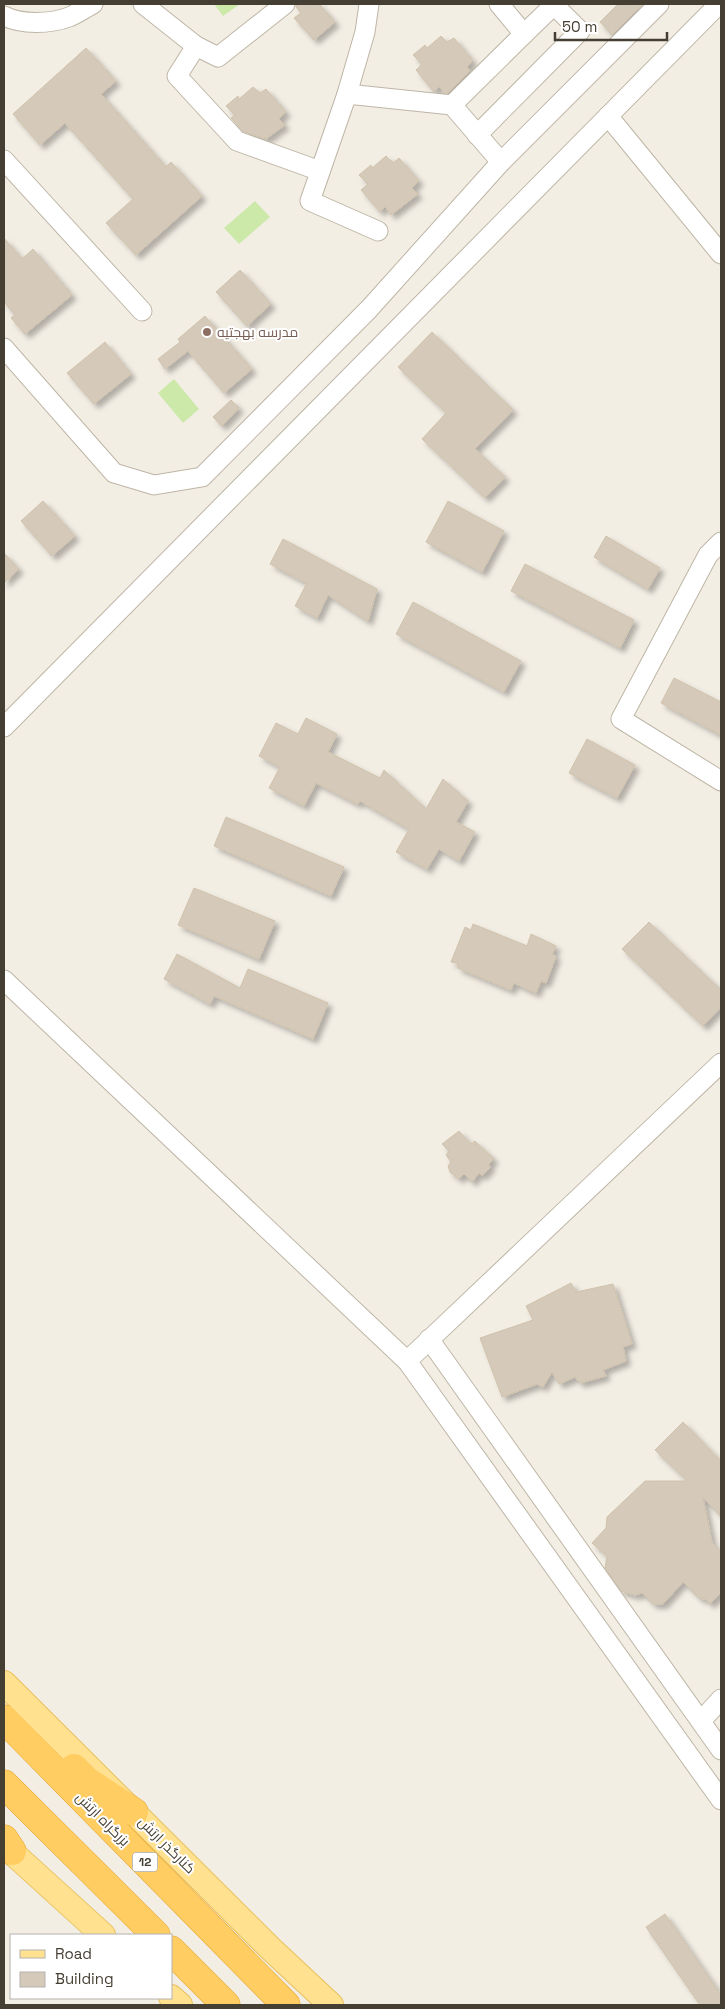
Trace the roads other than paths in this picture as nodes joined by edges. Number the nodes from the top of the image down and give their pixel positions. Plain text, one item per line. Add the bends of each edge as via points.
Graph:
1 (93, 4) edge
2 (144, 4) edge
3 (285, 4) edge
4 (369, 4) edge
5 (498, 4) edge
6 (555, 4) edge
7 (659, 4) edge
8 (720, 4) edge
9 (4, 16) edge
10 (524, 34) junction
11 (196, 46) junction
12 (347, 94) junction
13 (452, 105) junction
14 (608, 116) junction
15 (477, 135) junction
16 (4, 160) edge
17 (501, 162) junction
18 (320, 171) junction
19 (378, 231) dead end
20 (721, 254) edge
21 (142, 312) dead end
22 (4, 348) edge
23 (721, 542) edge
24 (4, 727) edge
25 (721, 780) edge
26 (4, 980) edge
27 (721, 1063) edge
28 (430, 1339) junction
29 (407, 1361) junction
30 (4, 1683) edge
31 (4, 1698) edge
32 (721, 1699) edge
33 (4, 1719) edge
34 (701, 1721) junction
35 (721, 1750) edge
36 (4, 1784) edge
37 (721, 1800) edge
38 (134, 1812) junction
39 (8, 1851) edge
40 (103, 1934) edge
41 (155, 1934) edge
42 (270, 1948) junction
43 (172, 1951) edge
44 (226, 2005) edge
45 (286, 2005) edge
46 (319, 2005) edge
47 (331, 2005) edge

1 - 9 street via 69,17 40,23
2 - 11 street
3 - 11 street via 218,57
4 - 12 street via 365,32
5 - 10 street
6 - 10 street
6 - 15 street via 580,31
7 - 17 street
8 - 14 street
10 - 13 street
11 - 18 street via 177,76 238,141
12 - 13 street
12 - 18 street
13 - 15 street
14 - 20 street
14 - 24 street
15 - 17 street
16 - 21 street
17 - 22 street via 369,309 202,477 154,485 114,474
18 - 19 street via 310,201
23 - 25 street via 708,555 621,719
26 - 29 street
27 - 28 street
28 - 29 street
28 - 34 street
29 - 37 street
30 - 38 main road, کنارگذر ارتش
31 - 38 highway via 77,1772
32 - 34 street
33 - 45 highway, بزرگراه ارتش / 12
34 - 35 street
36 - 41 highway
38 - 42 main road, کنارگذر ارتش
39 - 40 main road
42 - 46 main road
42 - 47 main road, کنارگذر ارتش
43 - 44 highway

